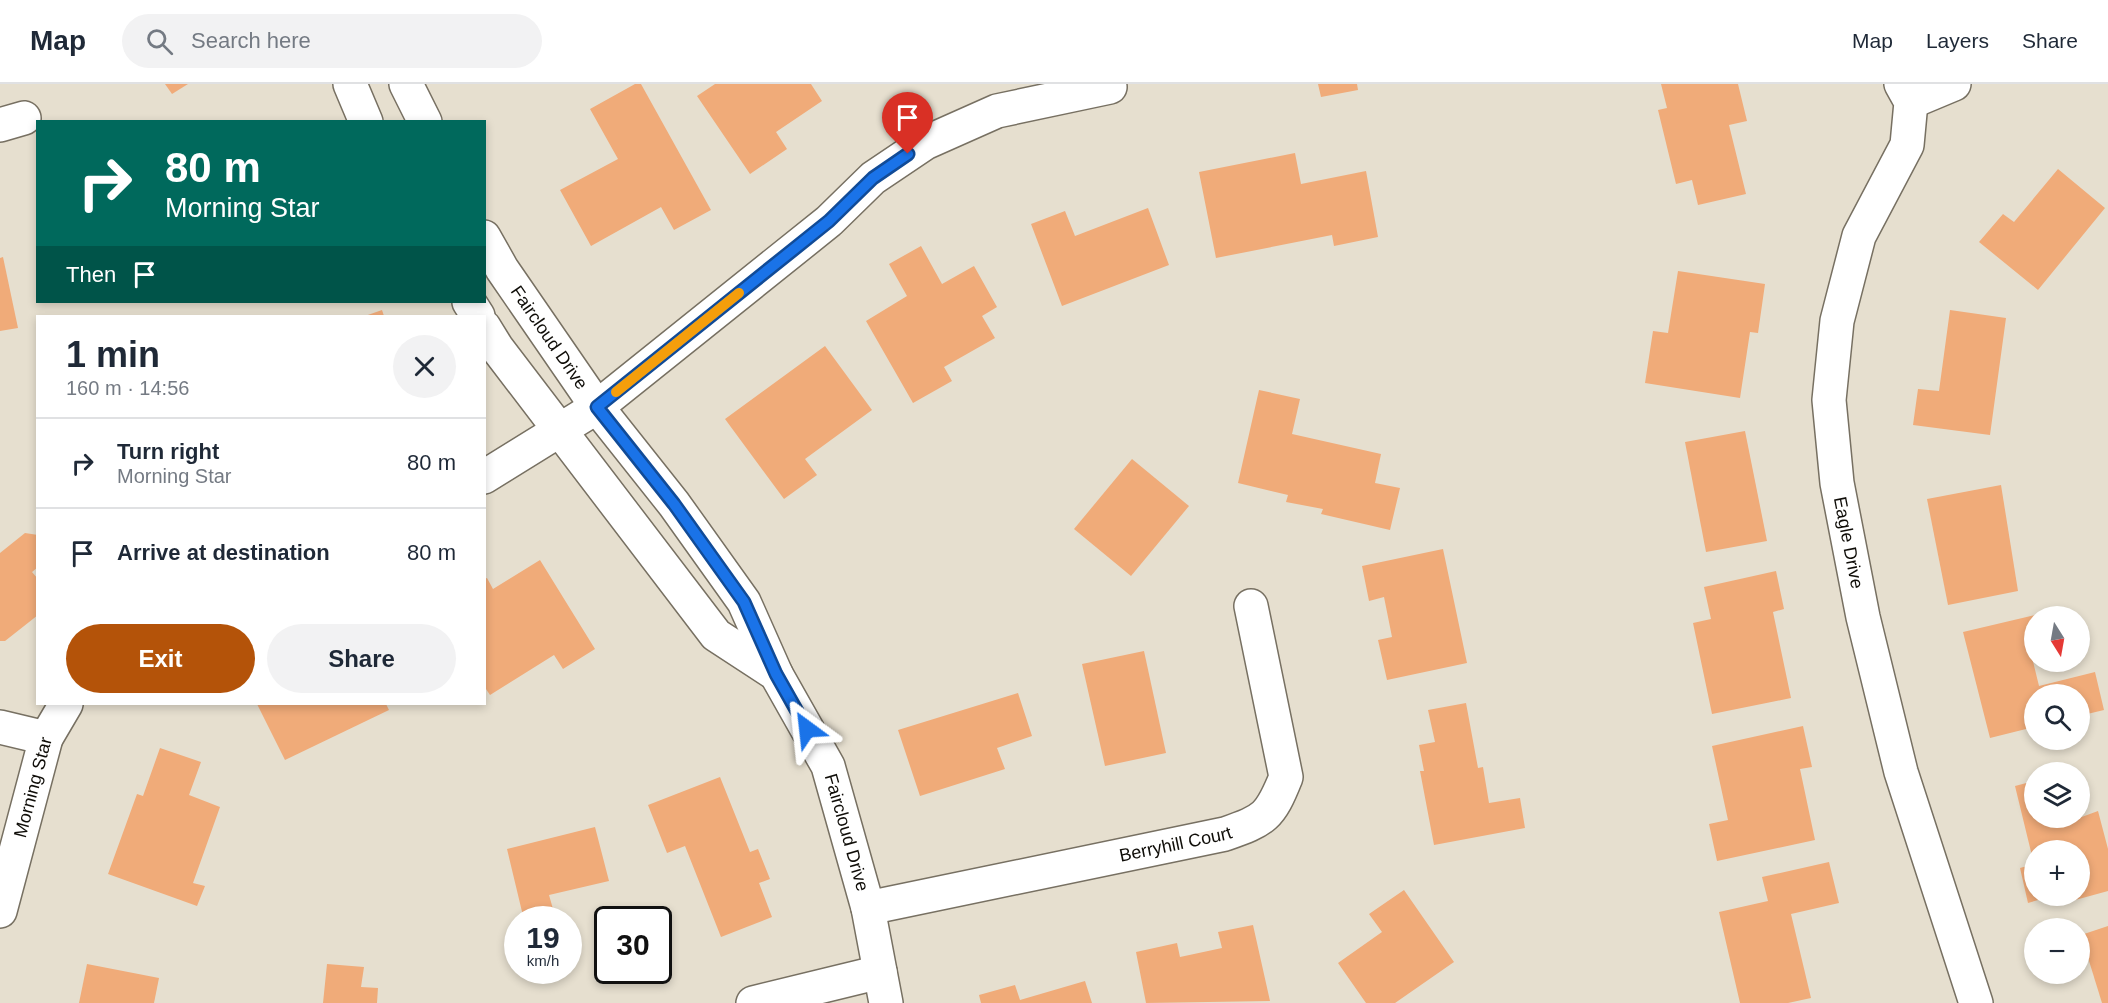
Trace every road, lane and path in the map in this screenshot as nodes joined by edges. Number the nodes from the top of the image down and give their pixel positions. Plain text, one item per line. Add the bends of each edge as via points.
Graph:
1 (350, 84) edge
2 (406, 84) edge
3 (1954, 84) edge
4 (1110, 87) dead end
5 (1906, 93) edge
6 (365, 120) edge
7 (424, 120) edge
8 (486, 241) edge
9 (486, 330) edge
10 (597, 407) junction
11 (561, 429) junction
12 (486, 476) edge
13 (1251, 606) dead end
14 (776, 674) junction
15 (65, 705) edge
16 (0, 727) edge
17 (46, 738) junction
18 (868, 908) junction
19 (0, 911) edge
20 (883, 987) edge
21 (753, 1003) edge
22 (1976, 1003) edge

1 - 6 street
2 - 7 street
3 - 5 street
4 - 10 street via 997,111 926,143 873,178 829,221
5 - 22 street, Eagle Drive via 1907,145 1859,236 1836,321 1829,400 1837,483 1863,617 1901,772
8 - 10 street, Faircloud Drive
9 - 11 street, Faircloud Drive
10 - 11 street
10 - 14 street, Faircloud Drive via 674,504 744,602
11 - 12 street
11 - 14 street, Faircloud Drive via 716,635
13 - 18 street, Berryhill Court via 1286,777 1276,803 1260,821 1225,834
14 - 18 street, Faircloud Drive via 828,766
15 - 17 street, Morning Star
16 - 17 street
17 - 19 street, Morning Star
18 - 20 street, Faircloud Drive
20 - 21 street

